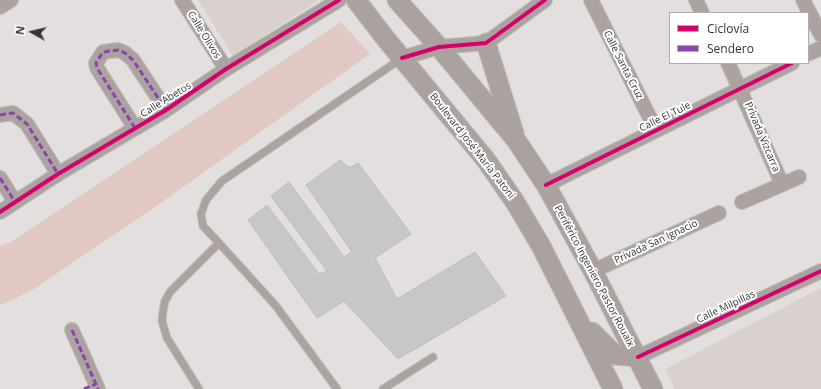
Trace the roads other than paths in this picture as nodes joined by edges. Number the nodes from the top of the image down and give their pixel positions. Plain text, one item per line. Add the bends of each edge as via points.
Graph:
1 (11, 0) edge
2 (182, 0) edge
3 (356, 0) edge
4 (396, 0) edge
5 (545, 0) edge
6 (591, 0) edge
7 (696, 0) edge
8 (803, 0) edge
9 (331, 2) edge
10 (0, 7) edge
11 (702, 12) edge
12 (821, 35) edge
13 (486, 42) junction
14 (439, 47) junction
15 (821, 48) edge
16 (809, 54) edge
17 (402, 58) junction
18 (728, 64) edge
19 (790, 64) edge
20 (226, 70) junction
21 (741, 89) junction
22 (166, 110) junction
23 (0, 115) edge
24 (135, 128) junction
25 (656, 130) junction
26 (516, 140) junction
27 (58, 174) junction
28 (799, 177) dead end
29 (0, 178) edge
30 (782, 184) junction
31 (546, 185) junction
32 (16, 202) junction
33 (742, 202) dead end
34 (0, 212) edge
35 (719, 212) dead end
36 (219, 243) junction
37 (593, 270) junction
38 (821, 271) edge
39 (572, 308) junction
40 (72, 330) dead end
41 (433, 357) dead end
42 (638, 357) junction
43 (93, 387) edge
44 (199, 389) edge
45 (337, 389) edge
46 (383, 389) edge
47 (613, 389) edge
48 (653, 389) edge

1 - 10 street
2 - 20 street, Calle Olivos
3 - 17 main road, Boulevard José María Patoni
4 - 14 main road
5 - 13 street
6 - 25 street, Calle Santa Cruz
7 - 11 street
8 - 12 street
9 - 20 street, Calle Abetos
13 - 14 street
13 - 26 main road
14 - 17 street
14 - 26 main road
15 - 16 street
17 - 36 lane via 222,181 206,200 201,214 203,226
17 - 39 main road, Boulevard José María Patoni via 482,155 515,202 541,246
18 - 21 street, Privada Vizcarra
19 - 21 street, Calle El Tule
20 - 22 street, Calle Abetos
21 - 25 street, Calle El Tule
21 - 30 street, Privada Vizcarra
22 - 24 street, Calle Abetos
22 - 24 street via 125,53 118,50 103,52 96,63 97,68
23 - 27 street via 13,113 27,124
24 - 27 street, Calle Abetos
25 - 31 street, Calle El Tule
26 - 31 main road
27 - 32 street, Calle Abetos
28 - 30 street, Privada Vizcarra
29 - 32 street
30 - 33 street, Privada Vizcarra
31 - 37 main road, Periférico Ingeniero Pastor Rouaix
32 - 34 street, Calle Abetos
35 - 37 street, Privada San Ignacio
36 - 44 lane via 170,292 163,311 162,321 166,338
36 - 45 lane via 276,306
37 - 42 main road, Periférico Ingeniero Pastor Rouaix
38 - 42 street, Calle Milpillas
39 - 42 main road via 608,350 620,356
39 - 47 main road, Boulevard José María Patoni
40 - 43 street
41 - 46 lane
42 - 48 main road, Periférico Ingeniero Pastor Rouaix

